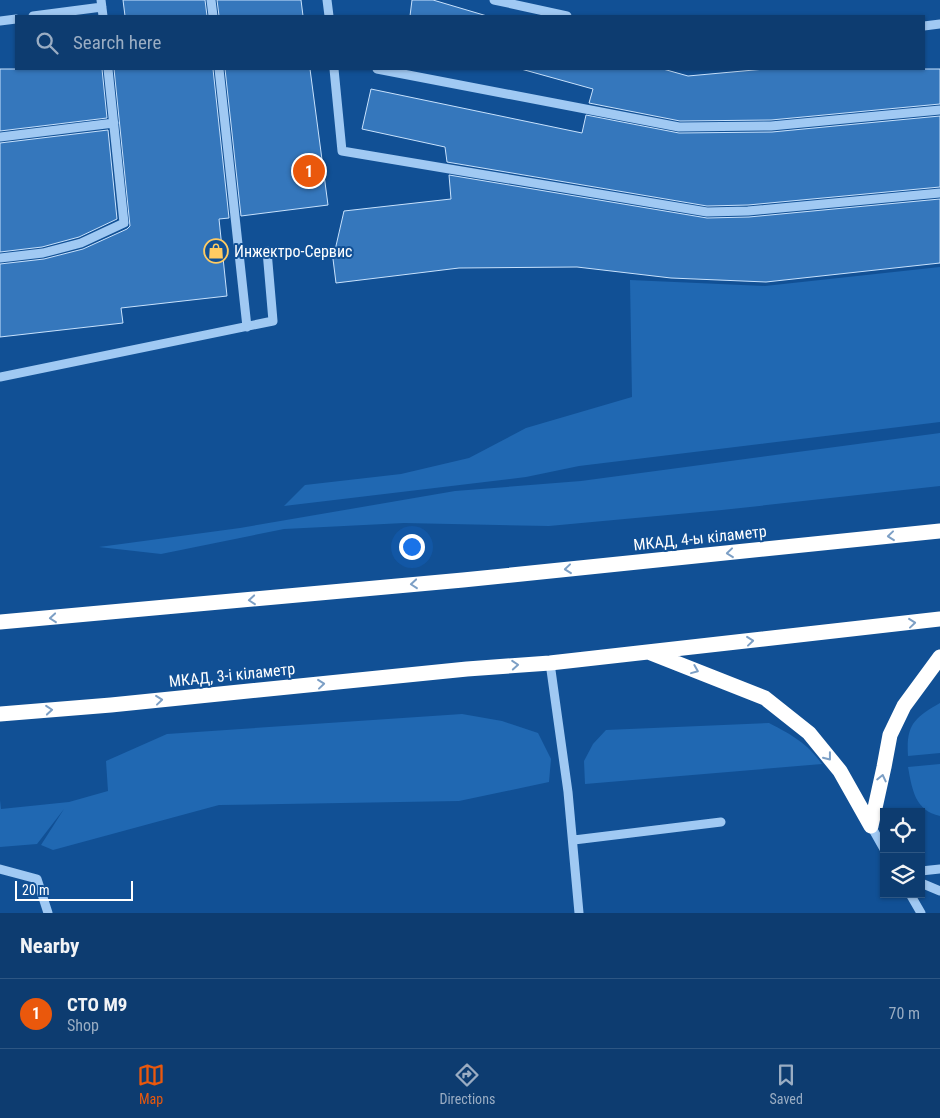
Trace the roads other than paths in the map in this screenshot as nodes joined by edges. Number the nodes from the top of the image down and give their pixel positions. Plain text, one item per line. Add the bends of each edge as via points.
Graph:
1 (211, 0) edge
2 (327, 0) edge
3 (494, 0) edge
4 (102, 8) edge
5 (42, 15) edge
6 (213, 15) edge
7 (329, 15) edge
8 (562, 15) edge
9 (15, 18) edge
10 (0, 21) edge
11 (940, 24) edge
12 (925, 26) edge
13 (108, 70) edge
14 (219, 70) edge
15 (334, 70) edge
16 (383, 70) edge
17 (940, 110) edge
18 (114, 123) junction
19 (0, 137) edge
20 (940, 193) edge
21 (267, 251) dead end
22 (0, 258) edge
23 (247, 327) junction
24 (0, 377) edge
25 (940, 531) edge
26 (940, 620) edge
27 (0, 622) edge
28 (650, 652) junction
29 (940, 658) edge
30 (550, 663) junction
31 (0, 714) edge
32 (721, 822) dead end
33 (871, 826) junction
34 (574, 840) junction
35 (880, 841) edge
36 (0, 869) edge
37 (940, 869) edge
38 (925, 871) edge
39 (925, 885) edge
40 (940, 891) edge
41 (912, 898) edge
42 (48, 913) edge
43 (579, 913) edge
44 (921, 913) edge

1 - 6 lane
2 - 7 lane
3 - 8 lane
4 - 5 lane
9 - 10 lane
11 - 12 lane
13 - 18 lane
14 - 23 lane
15 - 20 lane via 342,151 707,212
16 - 17 lane via 678,127 771,126
18 - 19 lane
18 - 22 lane via 124,223 81,243 43,253
21 - 23 lane via 273,321
23 - 24 lane
25 -> 27 highway, МКАД, 4-ы кіламетр via 463,580
28 -> 26 highway
28 - 30 highway
28 -> 33 highway via 765,698 809,733 840,771
33 -> 29 highway via 890,735 904,706
31 -> 30 highway, МКАД, 3-і кіламетр
30 - 34 lane
32 - 34 lane
33 - 35 lane
34 - 43 lane
36 - 42 lane via 37,879
37 - 38 lane
39 - 40 lane
41 - 44 lane

